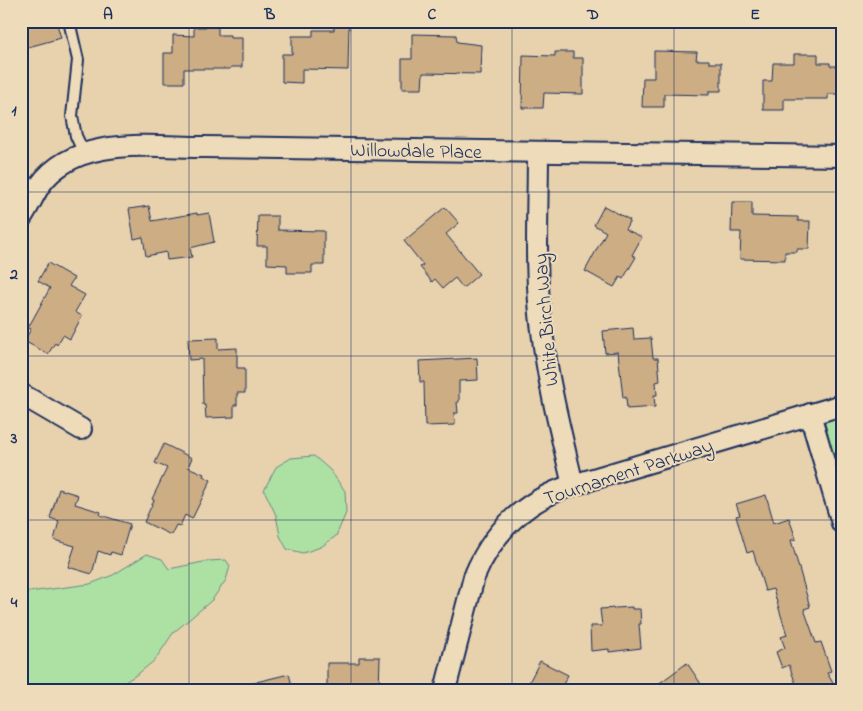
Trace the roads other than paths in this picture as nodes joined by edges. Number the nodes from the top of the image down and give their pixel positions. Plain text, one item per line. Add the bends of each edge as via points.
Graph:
1 (69, 21) edge
2 (538, 152) junction
3 (84, 153) junction
4 (842, 156) edge
5 (21, 218) edge
6 (21, 394) edge
7 (842, 405) edge
8 (810, 414) junction
9 (81, 428) dead end
10 (573, 485) junction
11 (842, 523) edge
12 (445, 690) edge

1 - 3 lane via 78,60 72,116
2 - 3 street, Willowdale Place via 112,147
2 - 4 street, Willowdale Place
2 - 10 street, White Birch Way via 538,275 542,331 550,387
3 - 5 street, Willowdale Place via 71,158 41,184
6 - 9 street
7 - 8 street, Tournament Parkway
8 - 10 street, Tournament Parkway
8 - 11 street
10 - 12 street, Tournament Parkway via 531,504 494,540 474,577

